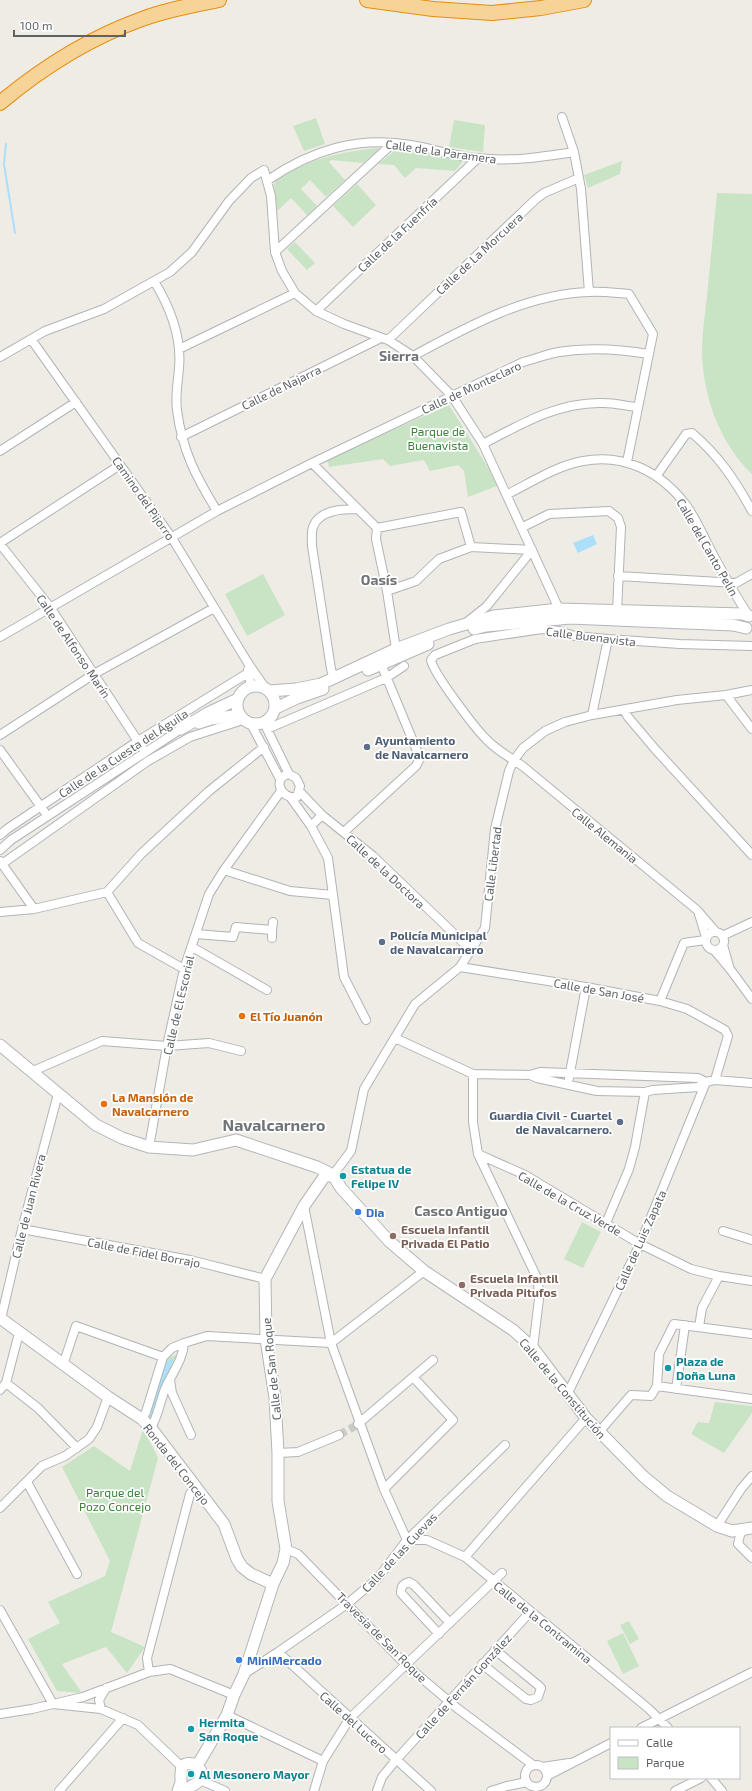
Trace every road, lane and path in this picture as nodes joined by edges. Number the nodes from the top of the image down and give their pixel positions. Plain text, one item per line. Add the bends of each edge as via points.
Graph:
1 (219, 0) edge
2 (367, 0) edge
3 (584, 0) edge
4 (0, 103) edge
5 (562, 117) dead end
6 (393, 143) junction
7 (574, 152) junction
8 (478, 158) junction
9 (579, 178) junction
10 (268, 180) junction
11 (275, 252) junction
12 (154, 281) junction
13 (294, 292) junction
14 (589, 292) junction
15 (316, 310) junction
16 (31, 339) junction
17 (384, 339) junction
18 (179, 349) junction
19 (649, 354) junction
20 (413, 356) junction
21 (0, 357) edge
22 (452, 396) junction
23 (76, 402) junction
24 (637, 407) junction
25 (181, 437) junction
26 (484, 444) junction
27 (0, 451) edge
28 (627, 462) junction
29 (312, 463) junction
30 (120, 464) junction
31 (657, 475) junction
32 (508, 494) junction
33 (358, 509) junction
34 (218, 511) junction
35 (752, 511) edge
36 (523, 527) junction
37 (377, 528) junction
38 (172, 538) junction
39 (0, 543) edge
40 (471, 547) junction
41 (532, 550) junction
42 (752, 574) edge
43 (618, 576) junction
44 (727, 581) junction
45 (387, 591) junction
46 (50, 607) junction
47 (214, 608) junction
48 (559, 609) junction
49 (617, 611) junction
50 (750, 614) edge
51 (465, 624) junction
52 (486, 626) junction
53 (749, 631) edge
54 (0, 637) edge
55 (608, 639) junction
56 (752, 646) edge
57 (396, 649) junction
58 (435, 655) joint
59 (248, 663) junction
60 (381, 664) junction
61 (404, 666) dead end
62 (248, 673) junction
63 (94, 674) junction
64 (386, 678) junction
65 (334, 679) junction
66 (251, 687) junction
67 (268, 690) junction
68 (752, 690) edge
69 (726, 695) junction
70 (238, 699) junction
71 (276, 708) junction
72 (624, 710) junction
73 (592, 715) junction
74 (245, 720) junction
75 (267, 726) junction
76 (752, 729) edge
77 (186, 731) junction
78 (0, 735) edge
79 (138, 742) junction
80 (264, 747) junction
81 (0, 750) edge
82 (145, 752) junction
83 (514, 760) junction
84 (123, 766) junction
85 (128, 774) junction
86 (289, 774) junction
87 (280, 779) junction
88 (88, 789) junction
89 (281, 791) junction
90 (300, 792) junction
91 (94, 798) junction
92 (291, 798) junction
93 (62, 806) junction
94 (41, 807) junction
95 (47, 815) junction
96 (322, 815) junction
97 (69, 816) junction
98 (311, 826) junction
99 (344, 832) junction
100 (0, 835) edge
101 (0, 850) edge
102 (752, 855) edge
103 (1, 863) edge
104 (224, 870) junction
105 (107, 892) junction
106 (333, 895) junction
107 (34, 909) junction
108 (697, 910) junction
109 (0, 912) edge
110 (752, 922) edge
111 (272, 930) dead end
112 (196, 934) junction
113 (719, 934) junction
114 (706, 938) junction
115 (723, 945) junction
116 (192, 947) junction
117 (714, 950) junction
118 (472, 951) junction
119 (460, 968) junction
120 (184, 969) junction
121 (730, 969) junction
122 (586, 987) junction
123 (267, 990) dead end
124 (752, 999) edge
125 (660, 1001) junction
126 (366, 1020) dead end
127 (395, 1038) junction
128 (0, 1045) edge
129 (168, 1046) junction
130 (242, 1051) dead end
131 (33, 1071) junction
132 (473, 1074) junction
133 (570, 1074) junction
134 (530, 1075) junction
135 (653, 1077) junction
136 (715, 1080) junction
137 (706, 1082) junction
138 (752, 1083) edge
139 (568, 1086) junction
140 (649, 1091) junction
141 (58, 1094) junction
142 (149, 1147) junction
143 (478, 1154) junction
144 (333, 1175) junction
145 (304, 1206) junction
146 (606, 1223) junction
147 (22, 1229) junction
148 (723, 1231) dead end
149 (752, 1240) edge
150 (640, 1244) junction
151 (424, 1271) junction
152 (719, 1276) junction
153 (265, 1279) junction
154 (752, 1282) edge
155 (0, 1319) edge
156 (685, 1325) junction
157 (699, 1327) junction
158 (18, 1333) junction
159 (752, 1334) edge
160 (266, 1339) junction
161 (184, 1343) junction
162 (331, 1343) junction
163 (533, 1348) junction
164 (163, 1357) junction
165 (433, 1360) dead end
166 (63, 1365) junction
167 (413, 1377) junction
168 (170, 1380) junction
169 (6, 1383) junction
170 (657, 1386) junction
171 (676, 1389) junction
172 (0, 1390) edge
173 (567, 1395) junction
174 (108, 1397) junction
175 (752, 1399) edge
176 (586, 1418) junction
177 (142, 1420) junction
178 (359, 1424) junction
179 (151, 1428) junction
180 (599, 1432) junction
181 (191, 1435) dead end
182 (339, 1435) tunnel mouth
183 (505, 1445) dead end
184 (77, 1448) junction
185 (278, 1453) junction
186 (752, 1476) edge
187 (27, 1482) junction
188 (196, 1485) junction
189 (384, 1489) junction
190 (1, 1504) edge
191 (717, 1526) junction
192 (748, 1529) edge
193 (408, 1540) junction
194 (286, 1549) junction
195 (465, 1557) junction
196 (752, 1558) edge
197 (502, 1573) dead end
198 (77, 1574) dead end
199 (494, 1582) junction
200 (274, 1584) junction
201 (347, 1604) junction
202 (0, 1610) edge
203 (530, 1612) junction
204 (450, 1623) junction
205 (439, 1634) junction
206 (495, 1650) junction
207 (278, 1652) junction
208 (482, 1664) junction
209 (406, 1665) junction
210 (149, 1672) junction
211 (752, 1672) edge
212 (244, 1674) junction
213 (106, 1688) junction
214 (234, 1695) junction
215 (449, 1701) junction
216 (53, 1704) junction
217 (101, 1709) junction
218 (0, 1714) edge
219 (227, 1715) junction
220 (123, 1718) junction
221 (350, 1718) junction
222 (660, 1719) junction
223 (643, 1727) edge
224 (667, 1727) edge
225 (610, 1744) edge
226 (517, 1754) junction
227 (396, 1760) junction
228 (324, 1761) junction
229 (572, 1763) junction
230 (533, 1765) junction
231 (197, 1766) junction
232 (182, 1767) junction
233 (543, 1767) junction
234 (526, 1776) junction
235 (547, 1776) junction
236 (699, 1779) edge
237 (712, 1779) edge
238 (187, 1786) edge
239 (546, 1787) edge
240 (536, 1789) edge
241 (59, 1791) edge
242 (225, 1791) edge
243 (314, 1791) edge
244 (377, 1791) edge
245 (431, 1791) edge
246 (491, 1791) edge
247 (675, 1791) edge
248 (722, 1791) edge

1 - 4 highway via 142,19 104,35 63,56 26,81
2 - 3 highway via 432,9 492,13
5 - 7 street
6 - 8 street, Calle de la Paramera
6 - 10 street, Calle de la Paramera via 333,147 298,162
6 - 11 street
7 - 8 street, Calle de la Paramera via 520,159
7 - 9 street
8 - 15 street, Calle de la Fuenfría
9 - 14 street
9 - 17 street, Calle de La Morcuera via 536,199
10 - 11 street
10 - 12 street via 264,170 251,178 229,201 192,252 170,272
11 - 13 street
12 - 16 street via 104,310
12 - 18 street via 167,301
13 - 15 street
13 - 18 street
14 - 19 street via 629,294 653,331
14 - 20 street via 523,304 469,326
15 - 17 street
16 - 21 street
16 - 23 street, Camino del Pijorro
17 - 20 street
17 - 25 street, Calle de Najarra
18 - 25 street via 177,408
19 - 22 street, Calle de Monteclaro via 594,348 558,352 523,362
19 - 24 street
20 - 22 street
22 - 26 street
22 - 29 street, Calle de Monteclaro
23 - 27 street
23 - 30 street, Camino del Pijorro
24 - 26 street via 604,403 572,406 537,416
24 - 28 street
25 - 34 street via 200,483
26 - 32 street
28 - 31 street, Calle del Canto Pelín
28 - 32 street, Calle del Canto Pelín via 604,459 582,461 561,468
29 - 33 street
29 - 34 street, Calle de Monteclaro
30 - 38 street, Camino del Pijorro
30 - 39 street
31 - 35 street via 686,434 692,433 714,452 730,473
31 - 44 street, Calle del Canto Pelín via 687,506
32 - 36 street
33 - 37 street
33 - 65 street via 340,509 324,515 316,521 313,529 312,546
34 - 38 street, Calle de Monteclaro
36 - 41 street
36 - 43 street via 549,514 609,511 618,518 621,527
37 - 40 street via 461,512
37 - 45 street via 376,539
38 - 46 street, Calle de Monteclaro
38 - 47 street, Camino del Pijorro
39 - 46 street, Calle de Alfonso Marín
40 - 41 street
40 - 45 street via 439,559 416,581
41 - 48 street
41 - 51 street via 487,606
42 - 44 street via 736,582
43 - 44 street
43 - 49 street
44 - 50 street, Calle del Canto Pelín
45 - 57 street
46 - 54 street, Calle de Monteclaro
46 - 63 street, Calle de Alfonso Marín
47 - 59 street, Camino del Pijorro
47 - 63 street
48 - 49 street, Calle Buenavista
48 - 51 street, Calle Buenavista via 494,616
48 - 52 street, Calle Buenavista via 554,613 497,620
49 - 50 street, Calle Buenavista
50 - 53 street via 746,622
51 - 57 street, Calle Buenavista
52 - 53 street, Calle Buenavista via 570,618 733,625
52 - 60 street, Calle Buenavista via 452,634
55 - 56 street, Calle Buenavista
55 - 58 street, Calle Buenavista via 542,629 475,639
55 - 73 street
57 - 65 street, Calle Buenavista
58 - 83 street, Calle Alemania via 432,663 481,734
59 - 62 street
59 - 67 street, Camino del Pijorro
60 - 64 street
60 - 71 street, Calle Buenavista
61 - 64 street
62 - 66 street
62 - 79 street, Calle de la Cuesta del Águila
63 - 78 street
63 - 79 street, Calle de Alfonso Marín
64 - 75 street
64 - 99 street via 420,758 416,766
65 - 67 street, Calle Buenavista via 296,689
66 - 67 street via 258,686
66 - 70 street via 241,693
67 - 71 street via 275,699
68 - 69 street, Calle Libertad
69 - 72 street, Calle Libertad via 677,700
69 - 76 street
70 - 74 street via 237,708
70 - 77 street, Calle de la Cuesta del Águila via 208,712
71 - 75 street
72 - 73 street, Calle Libertad
72 - 102 street via 651,744
73 - 83 street, Calle Libertad via 565,722 545,731 523,748
74 - 75 street
74 - 77 street, Calle de la Cuesta del Águila via 212,719
74 - 80 street
75 - 86 street
77 - 82 street, Calle de la Cuesta del Águila
77 - 85 street, Calle de la Cuesta del Águila
79 - 82 street, Calle de Alfonso Marín
79 - 94 street, Calle de la Cuesta del Águila
80 - 87 street
80 - 105 street via 197,802 141,854
81 - 94 street
82 - 84 street, Calle de la Cuesta del Águila
83 - 108 street, Calle Alemania
83 - 118 street, Calle Libertad via 495,829 485,928
84 - 85 street, Calle de la Cuesta del Águila
84 - 88 street, Calle de la Cuesta del Águila
85 - 91 street, Calle de la Cuesta del Águila
86 - 87 street
86 - 90 street via 296,778
87 - 89 street
88 - 91 street, Calle de la Cuesta del Águila
88 - 93 street, Calle de la Cuesta del Águila
89 - 92 street
89 - 104 street, Calle de El Escorial
90 - 92 street via 297,797
90 - 96 street, Calle de la Doctora
91 - 97 street, Calle de la Cuesta del Águila
92 - 98 street
93 - 95 street, Calle de la Cuesta del Águila
93 - 97 street, Calle de la Cuesta del Águila
94 - 95 street
94 - 100 street, Calle de la Cuesta del Águila
95 - 101 street, Calle de la Cuesta del Águila
96 - 98 street
96 - 99 street, Calle de la Doctora
97 - 103 street, Calle de la Cuesta del Águila
98 - 106 street via 328,858
99 - 118 street, Calle de la Doctora via 373,856
103 - 107 street
104 - 106 street via 290,891
104 - 112 street, Calle de El Escorial via 209,894
105 - 107 street
105 - 120 street via 138,942
106 - 126 street via 344,977
107 - 109 street
108 - 113 street, Calle Alemania
108 - 114 street
110 - 113 street
111 - 112 street via 236,927 234,937
112 - 116 street, Calle de El Escorial
113 - 114 street via 710,932
113 - 115 street via 724,940
114 - 117 street via 706,945
114 - 125 street via 684,943
115 - 117 street via 720,949
115 - 121 street
116 - 120 street, Calle de El Escorial
116 - 123 street
117 - 121 street
118 - 119 street, Calle Libertad
119 - 122 street, Calle de San José
119 - 127 street, Calle Libertad via 414,1004
120 - 129 street, Calle de El Escorial
121 - 124 street
122 - 125 street, Calle de San José
122 - 133 street
125 - 136 street, Calle de San José via 687,1009 725,1030 728,1036
127 - 132 street
127 - 144 street, Calle Libertad via 364,1089 351,1151
128 - 131 street
129 - 130 street via 209,1043
129 - 131 street via 102,1041
129 - 142 street, Calle de El Escorial
131 - 141 street
132 - 134 street
132 - 143 street via 473,1122
133 - 134 street via 540,1072
133 - 135 street
133 - 139 street
134 - 139 street
135 - 137 street via 698,1078
135 - 140 street
136 - 137 street
136 - 138 street
137 - 140 street via 698,1088
137 - 150 street, Calle de Luis Zapata
139 - 140 street via 597,1091
140 - 146 street via 629,1169
141 - 142 street via 96,1125 122,1138
141 - 147 street, Calle de Juan Rivera
142 - 144 street via 192,1150 236,1140 317,1167
143 - 146 street, Calle de la Cruz Verde via 525,1175
143 - 163 street via 538,1280 539,1299
144 - 145 street, Calle de San Roque via 324,1177
144 - 151 street, Calle de la Constitución via 341,1188 389,1241
145 - 153 street, Calle de San Roque
145 - 162 street
146 - 150 street, Calle de la Cruz Verde
147 - 153 street, Calle de Fidel Borrajo via 190,1260
147 - 155 street, Calle de Juan Rivera
148 - 149 street
150 - 152 street, Calle de la Cruz Verde via 691,1269
150 - 173 street, Calle de Luis Zapata
151 - 162 street
151 - 163 street, Calle de la Constitución via 514,1330
152 - 154 street, Calle de la Cruz Verde
152 - 157 street via 702,1308
153 - 160 street, Calle de San Roque
155 - 158 street, Ronda del Concejo
156 - 157 street
156 - 170 street via 674,1324 660,1354
156 - 171 street
157 - 159 street
158 - 166 street, Ronda del Concejo
158 - 169 street
160 - 161 street via 207,1336
160 - 162 street
160 - 185 street, Calle de San Roque via 275,1398
161 - 164 street via 172,1348
161 - 168 street via 183,1354
162 - 178 street
163 - 173 street, Calle de la Constitución
164 - 166 street via 76,1326
164 - 177 street
165 - 167 street
166 - 174 street, Ronda del Concejo
167 - 178 street
167 - 189 street via 453,1420
168 - 179 street
168 - 181 street via 172,1393
169 - 172 street
169 - 184 street via 38,1408
170 - 171 street
170 - 180 street via 651,1396 631,1395
171 - 175 street
173 - 176 street, Calle de la Constitución
174 - 177 street, Ronda del Concejo
174 - 184 street via 97,1427
176 - 180 street, Calle de la Constitución
176 - 195 street
177 - 179 street, Ronda del Concejo
178 - 189 street
179 - 188 street, Ronda del Concejo
180 - 191 street, Calle de la Constitución via 667,1496
182 - 185 street via 298,1452
183 - 193 street, Calle de las Cuevas
184 - 187 street via 57,1461 42,1466
185 - 194 street, Calle de San Roque via 278,1501
186 - 191 street
187 - 190 street
187 - 198 street
188 - 200 street, Ronda del Concejo via 224,1524 242,1567
188 - 210 street via 190,1494 147,1658
189 - 193 street
191 - 192 street, Calle de la Constitución via 732,1531
192 - 196 street via 740,1535 738,1544
193 - 195 street, Calle de la Contramina via 427,1540
193 - 201 street, Calle de las Cuevas via 378,1578
194 - 200 street, Calle de San Roque via 283,1564
194 - 201 street, Travesía de San Roque via 298,1554
195 - 199 street, Calle de la Contramina
197 - 199 street
199 - 203 street, Calle de la Contramina
199 - 204 street
200 - 212 street, Calle de San Roque
201 - 207 street, Calle de las Cuevas
201 - 209 street, Travesía de San Roque
202 - 216 street
203 - 206 street, Calle de Fernán González
203 - 222 street, Calle de la Contramina
204 - 205 street
204 - 205 street via 414,1585 409,1582 404,1584 401,1588 402,1593
205 - 209 street
206 - 208 street, Calle de Fernán González
206 - 208 street via 538,1684 541,1688 538,1697 526,1699
207 - 212 street, Calle de las Cuevas
207 - 221 street, Calle del Lucero
208 - 215 street, Calle de Fernán González
209 - 215 street, Travesía de San Roque
209 - 221 street
210 - 213 street
210 - 214 street via 170,1669
211 - 222 street
212 - 214 street, Calle de San Roque
213 - 216 street
213 - 217 street via 99,1700
214 - 219 street, Calle de San Roque
215 - 226 street, Travesía de San Roque
215 - 227 street, Calle de Fernán González
216 - 217 street
216 - 218 street
217 - 220 street
219 - 228 street
219 - 231 street, Calle de San Roque
220 - 232 street via 138,1725
220 - 241 street
221 - 227 street, Calle del Lucero
221 - 228 street
222 - 223 street
222 - 224 street, Calle de la Contramina
225 - 229 street
226 - 230 street, Travesía de San Roque
226 - 234 street, Travesía de San Roque via 525,1764
227 - 244 street, Calle de Fernán González via 382,1777
227 - 245 street, Calle del Lucero
228 - 243 street
229 - 233 street
229 - 235 street
230 - 233 street
230 - 234 street
231 - 232 street via 188,1764
231 - 238 street via 201,1771
232 - 238 street via 180,1774
233 - 235 street
234 - 240 street
234 - 246 street
235 - 239 street
236 - 247 street
237 - 248 street
238 - 242 street
239 - 240 street

